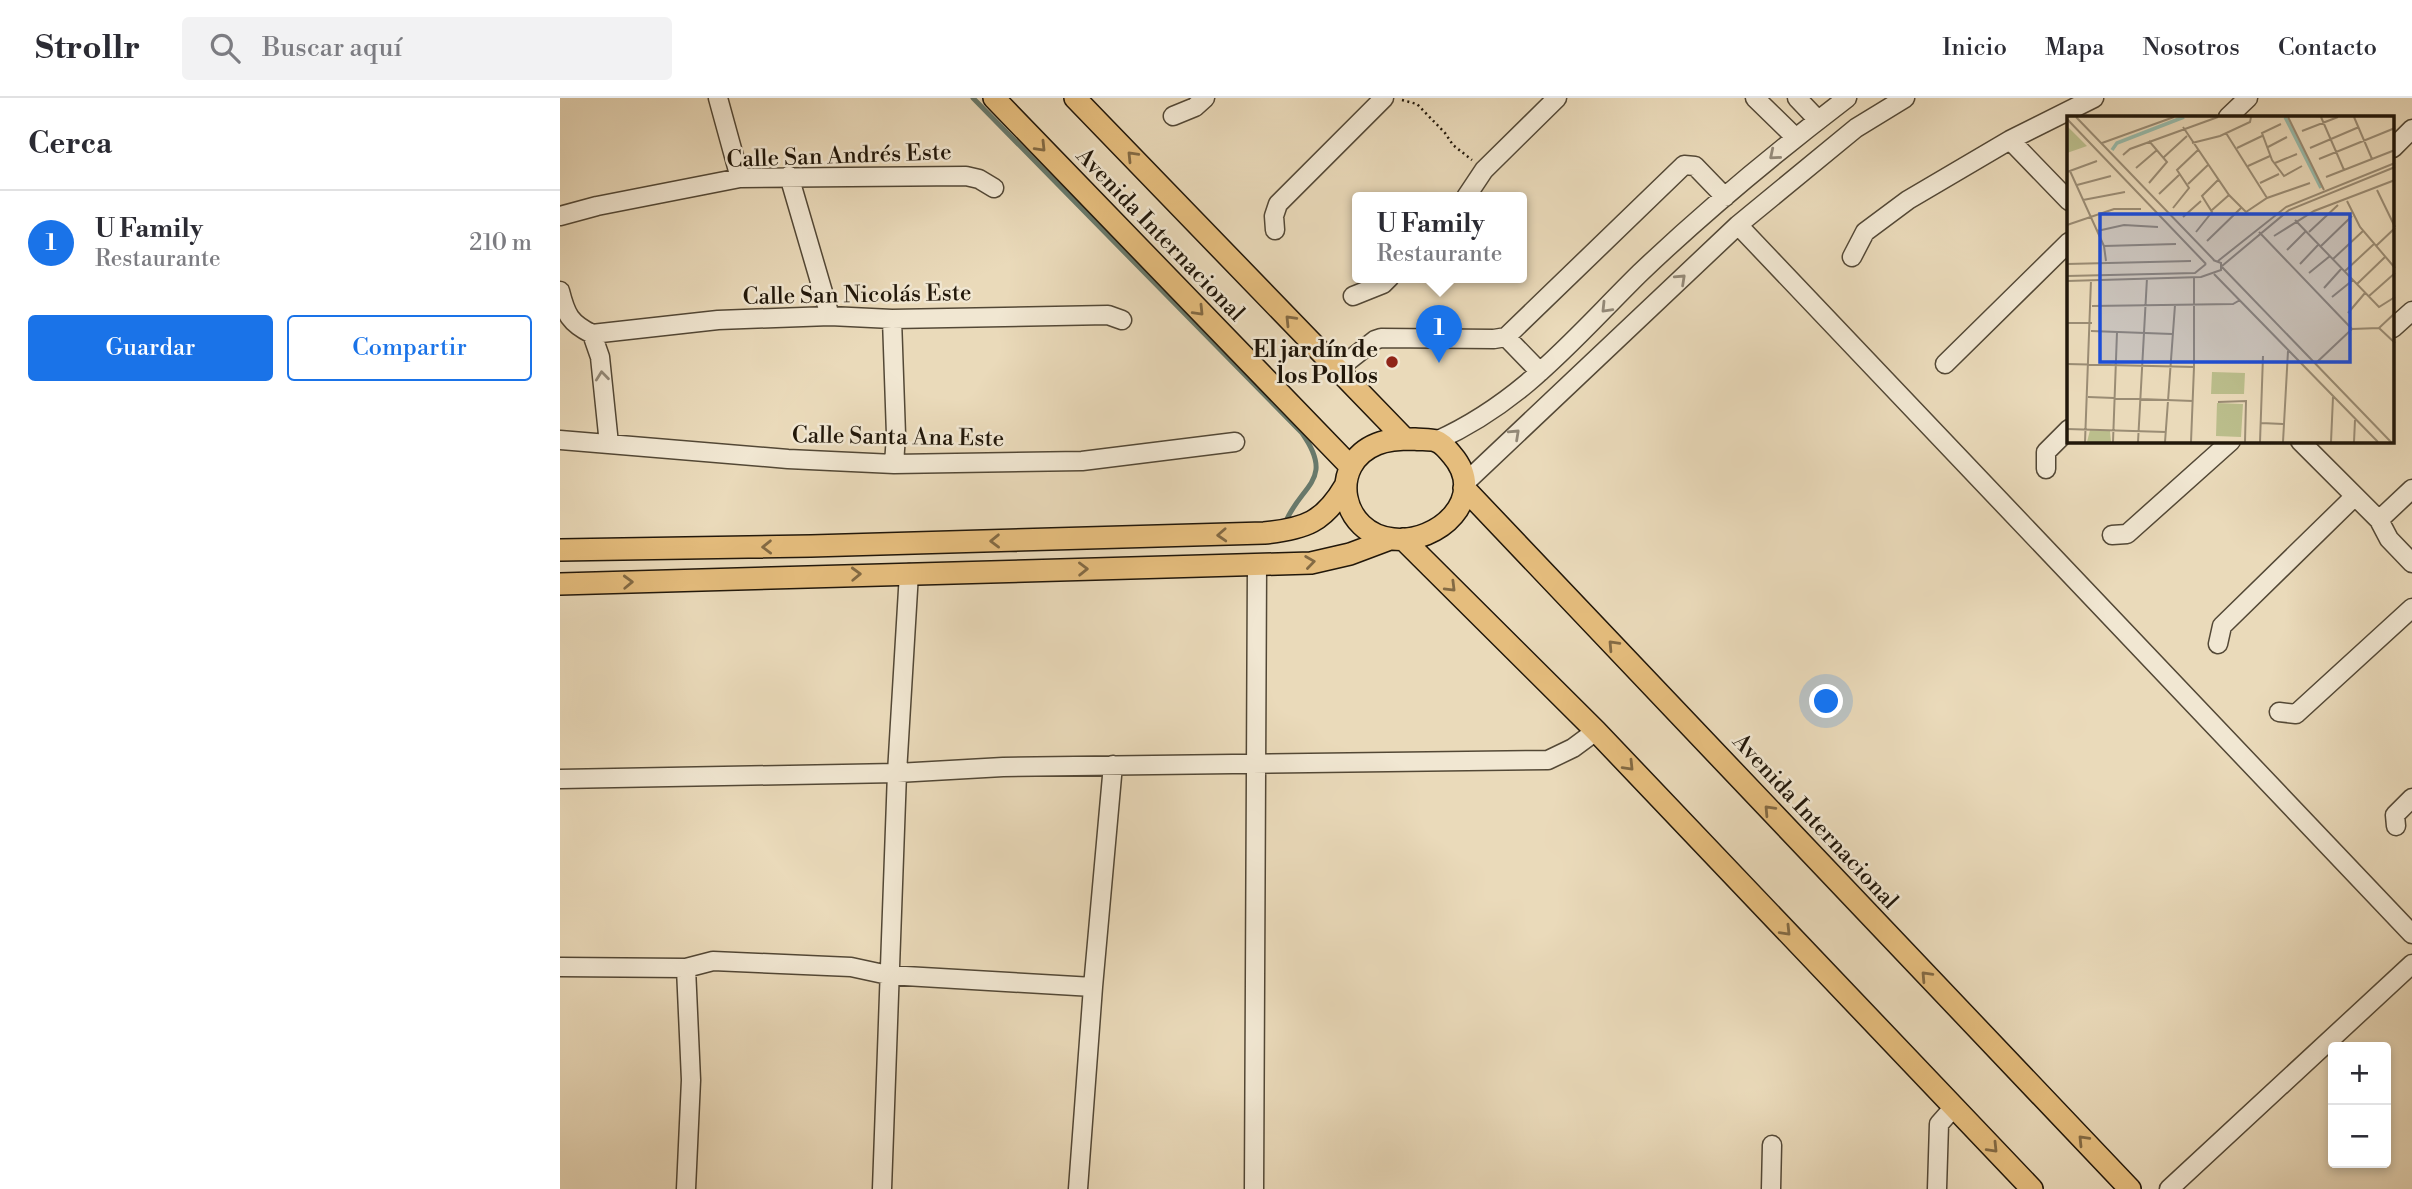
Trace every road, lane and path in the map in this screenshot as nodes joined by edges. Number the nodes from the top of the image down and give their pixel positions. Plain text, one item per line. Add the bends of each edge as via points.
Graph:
1 (718, 98) edge
2 (994, 98) edge
3 (1075, 98) edge
4 (1205, 98) edge
5 (1384, 98) edge
6 (1392, 98) edge
7 (1557, 98) edge
8 (1755, 98) edge
9 (1797, 98) edge
10 (1847, 98) edge
11 (1887, 98) edge
12 (1905, 98) edge
13 (2094, 98) edge
14 (2248, 98) edge
15 (1173, 116) dead end
16 (2229, 116) edge
17 (1874, 117) junction
18 (1818, 120) junction
19 (2412, 129) edge
20 (1796, 138) junction
21 (2010, 140) junction
22 (2394, 147) edge
23 (1485, 170) junction
24 (789, 177) junction
25 (740, 178) junction
26 (994, 188) dead end
27 (1470, 192) edge
28 (1725, 197) junction
29 (2067, 199) edge
30 (560, 216) edge
31 (1738, 225) junction
32 (1275, 230) dead end
33 (2067, 244) edge
34 (1852, 257) dead end
35 (1384, 283) edge
36 (560, 291) edge
37 (1353, 296) dead end
38 (2412, 311) edge
39 (830, 316) junction
40 (892, 319) junction
41 (1122, 320) dead end
42 (2394, 327) edge
43 (592, 334) junction
44 (1579, 336) junction
45 (1506, 337) junction
46 (1600, 356) junction
47 (1945, 364) dead end
48 (1338, 369) junction
49 (1540, 372) junction
50 (2067, 431) edge
51 (1405, 439) junction
52 (560, 440) edge
53 (1436, 441) junction
54 (1235, 442) dead end
55 (2229, 443) edge
56 (2302, 443) edge
57 (609, 444) junction
58 (894, 464) junction
59 (2046, 469) dead end
60 (1347, 476) junction
61 (1465, 485) junction
62 (2412, 489) edge
63 (2354, 497) junction
64 (2379, 520) junction
65 (2112, 535) dead end
66 (1396, 539) junction
67 (658, 549) junction
68 (560, 550) edge
69 (2412, 563) edge
70 (1258, 565) junction
71 (909, 573) junction
72 (657, 581) junction
73 (560, 584) edge
74 (2412, 608) edge
75 (2218, 644) dead end
76 (2279, 712) dead end
77 (1596, 731) junction
78 (1256, 764) junction
79 (1113, 765) junction
80 (897, 773) junction
81 (560, 779) edge
82 (2412, 798) edge
83 (2396, 826) dead end
84 (2412, 933) edge
85 (2412, 964) edge
86 (560, 967) edge
87 (686, 968) junction
88 (888, 975) junction
89 (1093, 987) junction
90 (1954, 1107) junction
91 (1772, 1145) dead end
92 (686, 1189) edge
93 (883, 1189) edge
94 (1078, 1189) edge
95 (1254, 1189) edge
96 (1771, 1189) edge
97 (1937, 1189) edge
98 (2032, 1189) edge
99 (2130, 1189) edge
100 (2169, 1189) edge

1 - 25 street
2 -> 60 main road, Avenida Internacional
48 -> 3 main road, Avenida Internacional
4 - 15 street
5 - 32 street via 1278,204
6 - 23 path via 1417,104 1453,145
7 - 23 street
8 - 20 street
9 - 18 street
10 - 18 street
11 - 17 street
12 - 17 street
13 - 21 street
14 - 16 street
17 - 31 street
18 - 20 street
19 - 22 street
20 -> 28 street
21 - 29 street
21 - 34 street via 1908,200 1865,232
23 - 27 street
24 - 25 street, Calle San Andrés Este
24 - 26 street, Calle San Andrés Este via 966,176
24 - 39 street
25 - 30 street, Calle San Andrés Este
28 -> 44 street via 1640,273
28 - 45 street via 1695,166 1684,165
46 -> 31 street
31 - 84 street
33 - 47 street
35 - 37 street
36 - 43 street via 575,326
38 - 42 street
39 - 40 street, Calle San Nicolás Este
39 - 43 street, Calle San Nicolás Este via 718,320
40 - 41 street, Calle San Nicolás Este via 1108,315
40 - 58 street
57 -> 43 street via 600,357
44 - 46 street
44 - 49 street
45 - 48 street via 1381,338
45 - 49 street
61 -> 46 street
48 - 51 main road, Avenida Internacional
49 - 53 street via 1507,400
50 - 59 street via 2046,452
51 - 53 main road
51 - 60 main road via 1377,444 1362,453
52 - 57 street, Calle Santa Ana Este
53 - 61 main road via 1457,461
54 - 58 street, Calle Santa Ana Este via 1082,461
55 - 65 street via 2127,534
56 - 63 street
57 - 58 street, Calle Santa Ana Este
60 - 66 main road via 1347,503 1354,516 1367,530
60 -> 67 main road via 1335,503 1294,530
61 - 66 main road via 1456,513 1443,526 1429,534
99 -> 61 main road, Avenida Internacional
62 - 64 street
63 - 64 street
63 - 75 street via 2222,626
64 - 69 street via 2389,540
70 -> 66 main road via 1311,563
66 -> 77 main road
67 - 68 main road
67 - 72 main road
71 -> 70 main road
70 - 78 street
72 -> 71 main road
71 - 80 street
73 -> 72 main road
74 - 76 street via 2296,714
77 - 78 street via 1548,760
77 -> 90 main road
78 - 79 street
78 - 95 street
79 - 80 street
79 - 89 street
80 - 81 street
80 - 88 street
82 - 83 street via 2395,815
85 - 100 street
86 - 87 street
87 - 88 street via 713,961 851,967
87 - 92 street via 691,1080
88 - 89 street
88 - 93 street
89 - 94 street
90 - 97 street via 1939,1124
90 -> 98 main road
91 - 96 street

